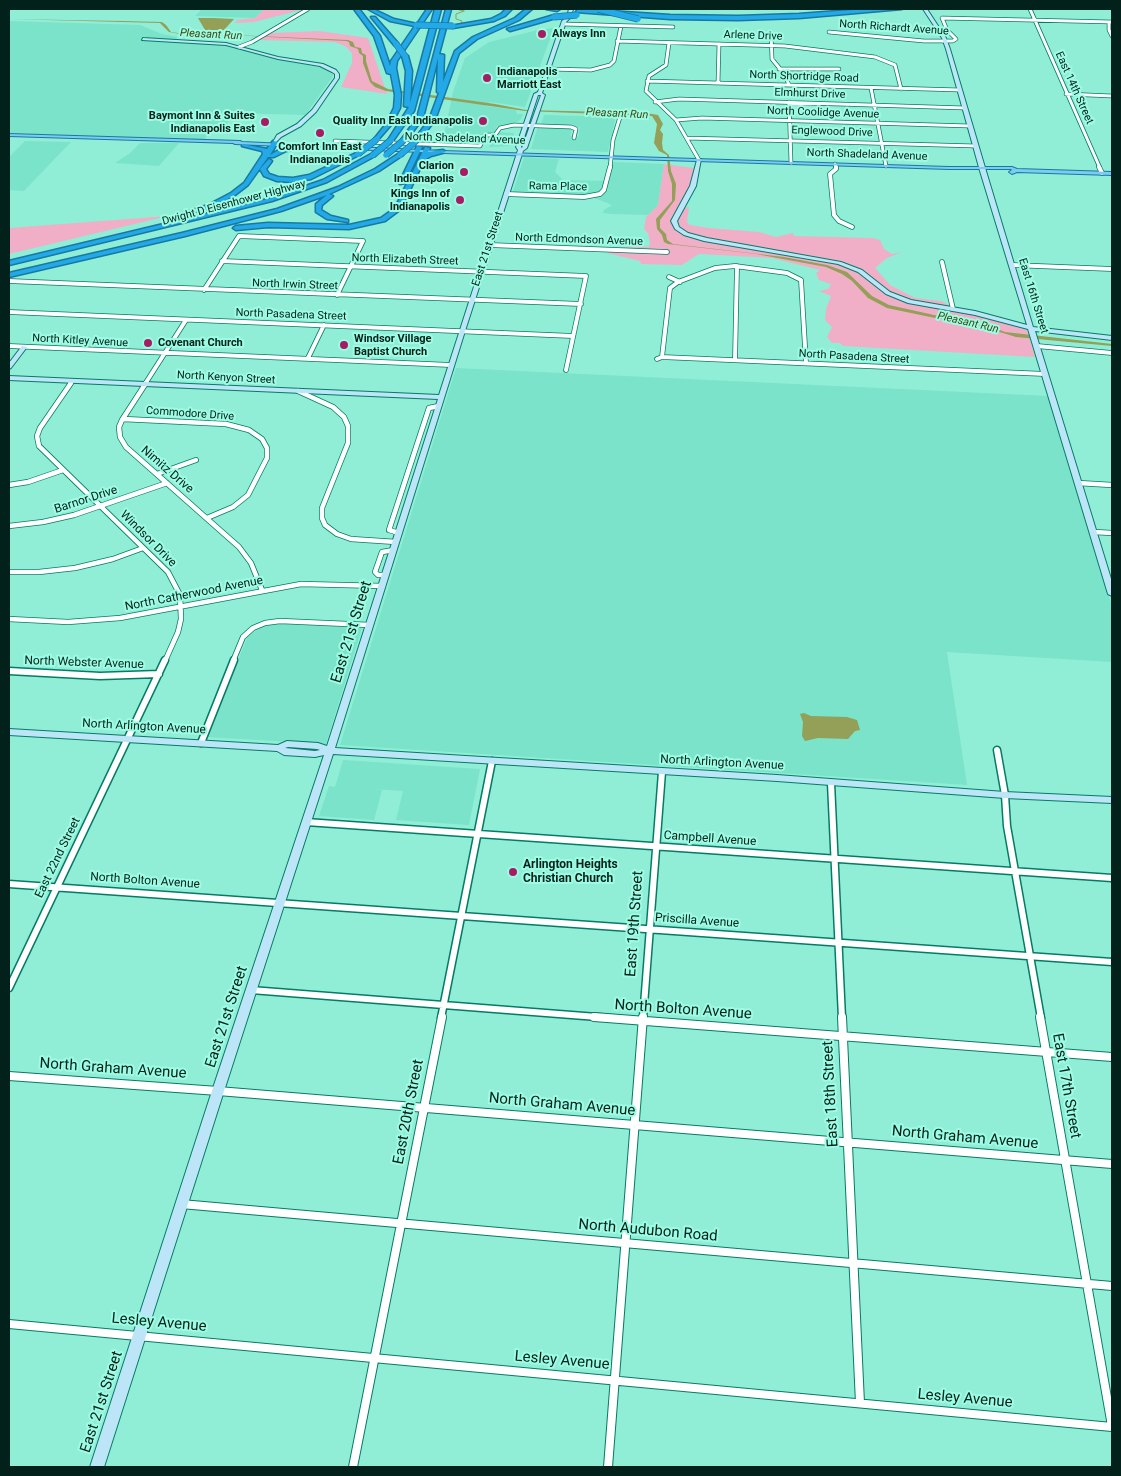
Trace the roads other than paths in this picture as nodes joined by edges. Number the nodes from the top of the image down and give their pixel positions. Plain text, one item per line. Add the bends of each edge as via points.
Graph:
1 (308, 9) edge
2 (357, 9) edge
3 (362, 9) edge
4 (370, 9) edge
5 (429, 9) edge
6 (434, 9) edge
7 (438, 9) edge
8 (448, 9) edge
9 (509, 9) edge
10 (529, 9) edge
11 (549, 9) edge
12 (557, 9) edge
13 (566, 9) edge
14 (571, 9) edge
15 (592, 9) edge
16 (598, 9) edge
17 (629, 9) edge
18 (847, 9) edge
19 (881, 9) edge
20 (899, 9) edge
21 (925, 9) edge
22 (1030, 9) edge
23 (578, 13) junction
24 (754, 15) junction
25 (1034, 20) junction
26 (1111, 22) edge
27 (564, 23) junction
28 (620, 26) junction
29 (673, 27) dead end
30 (443, 29) junction
31 (829, 32) dead end
32 (771, 34) dead end
33 (1112, 36) edge
34 (143, 39) dead end
35 (617, 41) junction
36 (946, 41) junction
37 (669, 43) junction
38 (720, 44) junction
39 (771, 46) junction
40 (239, 47) junction
41 (401, 50) junction
42 (452, 66) junction
43 (548, 69) junction
44 (779, 69) junction
45 (839, 69) dead end
46 (647, 81) junction
47 (718, 83) junction
48 (789, 85) junction
49 (396, 86) junction
50 (871, 88) junction
51 (901, 88) junction
52 (960, 90) junction
53 (540, 93) junction
54 (1066, 94) junction
55 (1112, 96) edge
56 (411, 97) junction
57 (441, 97) junction
58 (655, 102) junction
59 (789, 102) junction
60 (874, 105) junction
61 (965, 108) junction
62 (620, 117) dead end
63 (676, 120) junction
64 (789, 121) junction
65 (878, 124) junction
66 (529, 125) junction
67 (970, 126) junction
68 (9, 135) edge
69 (574, 138) dead end
70 (687, 138) junction
71 (790, 140) junction
72 (335, 141) dead end
73 (235, 143) junction
74 (881, 143) junction
75 (277, 144) junction
76 (244, 145) junction
77 (418, 146) junction
78 (976, 146) junction
79 (302, 147) junction
80 (426, 150) junction
81 (443, 152) junction
82 (388, 153) junction
83 (520, 153) junction
84 (358, 154) junction
85 (269, 156) junction
86 (612, 156) junction
87 (413, 159) junction
88 (697, 159) junction
89 (422, 160) junction
90 (791, 163) junction
91 (829, 164) junction
92 (835, 164) junction
93 (886, 166) junction
94 (982, 169) junction
95 (377, 170) junction
96 (833, 171) junction
97 (1102, 173) junction
98 (1112, 174) edge
99 (506, 194) junction
100 (168, 226) junction
101 (852, 227) dead end
102 (490, 245) junction
103 (121, 249) junction
104 (667, 252) dead end
105 (9, 260) edge
106 (222, 262) junction
107 (942, 262) dead end
108 (9, 264) edge
109 (1012, 265) junction
110 (737, 266) junction
111 (351, 267) junction
112 (1112, 269) edge
113 (9, 270) edge
114 (481, 272) junction
115 (9, 275) edge
116 (669, 277) dead end
117 (9, 281) edge
118 (680, 282) junction
119 (204, 290) junction
120 (337, 296) junction
121 (472, 300) junction
122 (580, 304) junction
123 (953, 309) junction
124 (9, 312) edge
125 (186, 320) junction
126 (324, 327) junction
127 (1032, 328) junction
128 (462, 331) junction
129 (573, 336) junction
130 (1112, 338) edge
131 (1035, 341) junction
132 (9, 346) edge
133 (24, 347) junction
134 (164, 353) junction
135 (1112, 353) edge
136 (662, 357) junction
137 (308, 358) junction
138 (657, 359) dead end
139 (735, 360) junction
140 (451, 364) junction
141 (806, 364) junction
142 (9, 367) edge
143 (566, 370) dead end
144 (1045, 374) junction
145 (9, 378) edge
146 (72, 381) junction
147 (145, 384) junction
148 (298, 391) junction
149 (442, 397) junction
150 (123, 419) junction
151 (196, 460) dead end
152 (63, 470) junction
153 (157, 474) junction
154 (167, 482) junction
155 (1078, 483) junction
156 (9, 485) edge
157 (1112, 485) edge
158 (100, 506) junction
159 (207, 518) junction
160 (9, 526) edge
161 (1094, 532) junction
162 (1112, 533) edge
163 (395, 546) junction
164 (143, 548) junction
165 (9, 572) edge
166 (382, 586) junction
167 (262, 590) junction
168 (1112, 593) edge
169 (182, 606) junction
170 (9, 619) edge
171 (370, 625) junction
172 (9, 671) edge
173 (159, 674) junction
174 (9, 732) edge
175 (128, 739) junction
176 (201, 742) junction
177 (997, 750) dead end
178 (330, 751) junction
179 (492, 761) junction
180 (662, 772) junction
181 (831, 783) junction
182 (1005, 795) junction
183 (1112, 800) edge
184 (306, 822) junction
185 (479, 834) junction
186 (655, 846) junction
187 (833, 859) junction
188 (1015, 871) junction
189 (1112, 878) edge
190 (9, 884) edge
191 (57, 887) junction
192 (280, 902) junction
193 (463, 915) junction
194 (648, 928) junction
195 (837, 942) junction
196 (1030, 956) junction
197 (1112, 962) edge
198 (9, 988) edge
199 (251, 990) junction
200 (445, 1005) junction
201 (642, 1021) junction
202 (842, 1036) junction
203 (1046, 1052) junction
204 (1112, 1057) edge
205 (9, 1076) edge
206 (218, 1091) junction
207 (424, 1107) junction
208 (634, 1125) junction
209 (847, 1142) junction
210 (1065, 1160) junction
211 (1112, 1164) edge
212 (181, 1204) junction
213 (402, 1224) junction
214 (625, 1243) junction
215 (853, 1263) junction
216 (1088, 1284) junction
217 (1112, 1286) edge
218 (9, 1324) edge
219 (140, 1335) junction
220 (375, 1357) junction
221 (614, 1380) junction
222 (860, 1403) junction
223 (1112, 1426) edge
224 (96, 1467) edge
225 (353, 1467) edge
226 (608, 1467) edge

1 - 40 street
2 - 49 highway via 378,36
3 - 56 highway, bridge via 405,56
4 - 9 highway, bridge via 388,19 416,25 453,26 492,20
5 - 41 highway
6 - 41 highway via 423,27
7 - 56 highway, Dwight D Eisenhower Highway via 416,90
8 - 30 highway, Dwight D Eisenhower Highway
10 - 42 highway via 515,21 466,44 455,55
11 - 12 highway
12 - 23 highway
13 - 27 street, East 21st Street
14 - 27 street, East 21st Street
15 - 24 highway
16 - 20 highway, bridge via 638,19 679,24 747,23
17 - 24 highway
18 - 24 highway
19 - 23 highway via 774,17
21 - 36 main road, East 16th Street
22 - 25 street, East 14th Street
23 - 42 highway, bridge via 529,22 481,39 464,50
25 - 26 street
25 - 36 street, North Richardt Avenue via 942,18 956,39
25 - 54 street, East 14th Street
26 - 33 street via 1109,30
27 - 28 street
27 - 43 street, East 21st Street
28 - 29 street
28 - 35 street
30 - 57 highway
30 - 82 highway, Dwight D Eisenhower Highway, bridge via 418,122
31 - 36 street, North Richardt Avenue
32 - 39 street
34 - 40 street via 217,42
35 - 37 street, Arlene Drive
35 - 43 street via 614,62 606,67
36 - 52 street, East 16th Street
37 - 38 street, Arlene Drive
37 - 46 street via 665,66 650,75
38 - 39 street, Arlene Drive
38 - 47 street
39 - 44 street via 772,60
39 - 51 street, Arlene Drive via 887,60 896,66
40 - 75 street via 280,59 321,65 337,74 306,125
41 - 49 highway via 393,65
42 - 57 highway
43 - 53 street, East 21st Street
44 - 45 street
44 - 48 street
46 - 47 street, North Shortridge Road
46 - 58 street via 646,91
47 - 48 street, North Shortridge Road
48 - 50 street, North Shortridge Road
49 - 84 highway, bridge via 395,114 388,127
50 - 51 street, North Shortridge Road
50 - 60 street
51 - 52 street, North Shortridge Road
52 - 61 street, East 16th Street
53 - 66 street, East 21st Street via 536,94
53 - 66 street, East 21st Street via 543,95
54 - 55 street
54 - 97 street, East 14th Street
56 - 100 highway, Dwight D Eisenhower Highway, bridge via 411,111 391,140 373,155 331,178 254,205
57 - 77 highway
58 - 59 street, Elmhurst Drive via 680,99
58 - 63 street
59 - 60 street, Elmhurst Drive
59 - 64 street
60 - 61 street, Elmhurst Drive
60 - 65 street
61 - 67 street, East 16th Street
62 - 86 street, Rama Place
63 - 64 street, North Coolidge Avenue
63 - 70 street
64 - 65 street, North Coolidge Avenue
64 - 71 street
65 - 67 street, North Coolidge Avenue
65 - 74 street
66 - 69 street via 575,128
66 - 72 street via 500,128 495,135 485,135 480,146
66 - 83 street, East 21st Street via 525,148
67 - 78 street, East 16th Street
68 - 73 main road, North Shadeland Avenue
70 - 71 street, Englewood Drive
70 - 88 street
71 - 74 street, Englewood Drive
71 - 90 street
73 - 75 main road, North Shadeland Avenue
73 - 76 main road, North Shadeland Avenue
74 - 78 street, Englewood Drive
74 - 93 street
75 - 76 main road, North Shadeland Avenue
75 - 77 main road, North Shadeland Avenue
75 - 79 main road, North Shadeland Avenue
75 - 85 highway
76 - 85 highway via 265,150
77 - 80 main road, North Shadeland Avenue
77 - 82 main road, North Shadeland Avenue
77 - 87 highway
77 - 95 highway, bridge
78 - 94 street, East 16th Street
79 - 82 main road, North Shadeland Avenue
79 - 85 highway
80 - 81 main road, North Shadeland Avenue
80 - 83 main road, North Shadeland Avenue
80 - 89 highway
81 - 83 main road, North Shadeland Avenue
81 - 89 highway via 429,154
82 - 87 highway via 409,154
82 - 113 highway, Dwight D Eisenhower Highway via 342,180 286,201
83 - 86 main road, North Shadeland Avenue
83 - 99 street, East 21st Street
84 - 85 highway via 311,176 290,180 264,174
84 - 100 highway via 332,171 295,187
85 - 105 highway via 246,184 210,206
86 - 88 main road, North Shadeland Avenue
86 - 99 street, Rama Place via 604,190 593,196
87 - 95 highway via 392,207 385,214 350,221 328,218 318,211 321,202
88 - 90 main road, North Shadeland Avenue
88 - 123 street via 693,186 674,221 682,232 700,239 839,263 864,273 897,298
89 - 103 highway via 397,210 374,223 345,227 244,226
90 - 91 main road, North Shadeland Avenue
91 - 92 main road, North Shadeland Avenue
91 - 96 street
92 - 93 main road, North Shadeland Avenue
92 - 96 street
93 - 94 main road, North Shadeland Avenue
94 - 97 main road, North Shadeland Avenue
94 - 109 street, East 16th Street
95 - 103 highway via 340,188 284,208
96 - 101 street via 830,174 835,217
97 - 98 main road, North Shadeland Avenue
99 - 102 main road, East 21st Street
100 - 108 highway, Dwight D Eisenhower Highway
102 - 104 street, North Edmondson Avenue
102 - 114 main road, East 21st Street
103 - 115 highway
106 - 111 street, North Elizabeth Street
106 - 111 street via 239,236 363,241
106 - 119 street
107 - 123 street
109 - 112 street
109 - 127 street, East 16th Street
110 - 118 street via 717,267
110 - 139 street
110 - 141 street via 787,273 801,281
111 - 114 street, North Elizabeth Street
111 - 120 street
114 - 121 main road, East 21st Street
114 - 122 street, North Elizabeth Street via 586,276
116 - 118 street
117 - 119 street, North Irwin Street
118 - 136 street via 670,289
119 - 120 street, North Irwin Street
120 - 121 street, North Irwin Street
121 - 122 street, North Irwin Street
121 - 128 main road, East 21st Street
122 - 129 street
123 - 127 street
124 - 125 street, North Pasadena Street
125 - 126 street, North Pasadena Street
125 - 134 street
126 - 128 street, North Pasadena Street
126 - 137 street
127 - 130 street
127 - 131 street, East 16th Street
128 - 129 street, North Pasadena Street
128 - 140 main road, East 21st Street
129 - 143 street
131 - 135 street
131 - 144 street, East 16th Street
132 - 133 street, North Kitley Avenue
133 - 134 street, North Kitley Avenue
133 - 142 street
134 - 137 street, North Kitley Avenue
134 - 147 street
136 - 138 street
136 - 139 street, North Pasadena Street
137 - 140 street, North Kitley Avenue
139 - 141 street, North Pasadena Street
140 - 149 main road, East 21st Street
141 - 144 street, North Pasadena Street
144 - 155 street, East 16th Street
145 - 146 street, North Kenyon Street
146 - 147 street, North Kenyon Street
146 - 152 street, Windsor Drive via 41,425 37,436 41,449
147 - 148 street, North Kenyon Street
147 - 150 street
148 - 149 street, North Kenyon Street
148 - 163 street via 335,409 344,418 349,431 348,443 322,508 325,525 351,539
149 - 163 main road, East 21st Street
150 - 153 street, Nimitz Drive via 119,431 122,441
150 - 159 street, Commodore Drive via 226,424 250,430 262,439 267,448 266,458 248,495 233,507
151 - 153 street
152 - 156 street
152 - 158 street, Windsor Drive
153 - 154 street, Nimitz Drive
154 - 158 street, Barnor Drive
154 - 159 street, Nimitz Drive
155 - 157 street
155 - 161 street, East 16th Street
158 - 160 street, Barnor Drive via 58,520
158 - 164 street, Windsor Drive
159 - 167 street, Nimitz Drive via 248,557
161 - 162 street
161 - 168 street, East 16th Street
163 - 166 main road, East 21st Street
164 - 165 street via 76,568
164 - 169 street, Windsor Drive via 170,574
166 - 167 street, North Catherwood Avenue via 315,583
166 - 171 main road, East 21st Street
167 - 169 street, North Catherwood Avenue
169 - 170 street, North Catherwood Avenue via 102,620
169 - 173 street, Windsor Drive via 178,632
171 - 176 street via 280,621 253,628 244,637
171 - 178 main road, East 21st Street
172 - 173 street, North Webster Avenue via 106,676
173 - 175 street, Windsor Drive
174 - 175 street, North Arlington Avenue
175 - 176 street, North Arlington Avenue
175 - 191 street, East 22nd Street
176 - 178 street, North Arlington Avenue via 278,748 284,752 315,754
177 - 182 street, East 17th Street
178 - 179 street, North Arlington Avenue
178 - 184 street, East 21st Street
179 - 180 street, North Arlington Avenue
179 - 185 street, East 20th Street
180 - 181 street, North Arlington Avenue
180 - 186 street, East 19th Street
181 - 182 street, North Arlington Avenue
181 - 187 street, East 18th Street
182 - 183 street, North Arlington Avenue
182 - 188 street, East 17th Street
184 - 185 street, Campbell Avenue
184 - 192 street, East 21st Street
185 - 186 street, Campbell Avenue
185 - 193 street, East 20th Street
186 - 187 street, Campbell Avenue
186 - 194 street, East 19th Street
187 - 188 street, Campbell Avenue
187 - 195 street, East 18th Street
188 - 189 street, Campbell Avenue
188 - 196 street, East 17th Street
190 - 191 street, North Bolton Avenue
191 - 192 street, North Bolton Avenue
191 - 198 street, East 22nd Street
192 - 193 street, Priscilla Avenue
192 - 199 street, East 21st Street
193 - 194 street, Priscilla Avenue
193 - 200 street, East 20th Street
194 - 195 street, Priscilla Avenue
194 - 201 street, East 19th Street
195 - 196 street, Priscilla Avenue
195 - 202 street, East 18th Street
196 - 197 street, Priscilla Avenue
196 - 203 street, East 17th Street
199 - 200 street, North Bolton Avenue
199 - 206 street, East 21st Street
200 - 201 street, North Bolton Avenue
200 - 207 street, East 20th Street
201 - 202 street, North Bolton Avenue
201 - 208 street, East 19th Street
202 - 203 street, North Bolton Avenue
202 - 209 street, East 18th Street
203 - 204 street, North Bolton Avenue
203 - 210 street, East 17th Street
205 - 206 street, North Graham Avenue
206 - 207 street, North Graham Avenue
206 - 212 street, East 21st Street
207 - 208 street, North Graham Avenue
207 - 213 street, East 20th Street
208 - 209 street, North Graham Avenue
208 - 214 street, East 19th Street
209 - 210 street, North Graham Avenue
209 - 215 street, East 18th Street
210 - 211 street, North Graham Avenue
210 - 216 street, East 17th Street
212 - 213 street, North Audubon Road
212 - 219 street, East 21st Street
213 - 214 street, North Audubon Road
213 - 220 street, East 20th Street
214 - 215 street, North Audubon Road
214 - 221 street, East 19th Street
215 - 216 street, North Audubon Road
215 - 222 street, East 18th Street
216 - 217 street, North Audubon Road
216 - 223 street, East 17th Street
218 - 219 street, Lesley Avenue
219 - 220 street, Lesley Avenue
219 - 224 street, East 21st Street
220 - 221 street, Lesley Avenue
220 - 225 street, East 20th Street
221 - 222 street, Lesley Avenue
221 - 226 street, East 19th Street
222 - 223 street, Lesley Avenue

